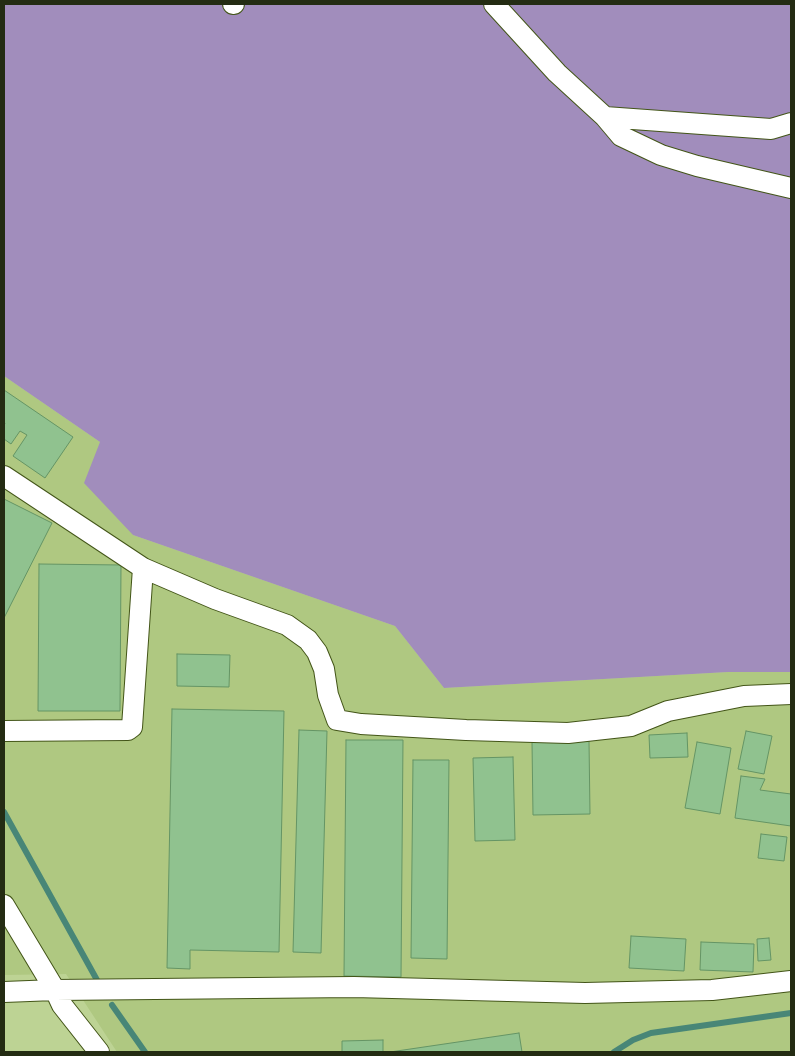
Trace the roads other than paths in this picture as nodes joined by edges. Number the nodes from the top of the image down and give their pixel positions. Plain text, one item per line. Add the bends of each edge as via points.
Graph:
1 (494, 4) edge
2 (605, 117) junction
3 (791, 123) edge
4 (791, 188) edge
5 (4, 476) edge
6 (144, 568) junction
7 (791, 694) edge
8 (4, 731) edge
9 (4, 905) edge
10 (791, 982) edge
11 (55, 990) junction
12 (4, 992) edge
13 (99, 1052) edge

1 - 2 street via 557,73
2 - 3 street via 771,129
2 - 4 street via 621,136 661,155
5 - 6 street
6 - 7 street via 215,599 287,625 308,640 324,669 336,720 466,730 568,732 631,726 668,711 744,696
6 - 8 street via 132,727 128,730
9 - 11 street
10 - 11 street via 712,990 585,993 354,988
11 - 12 street
11 - 13 street via 62,1005

